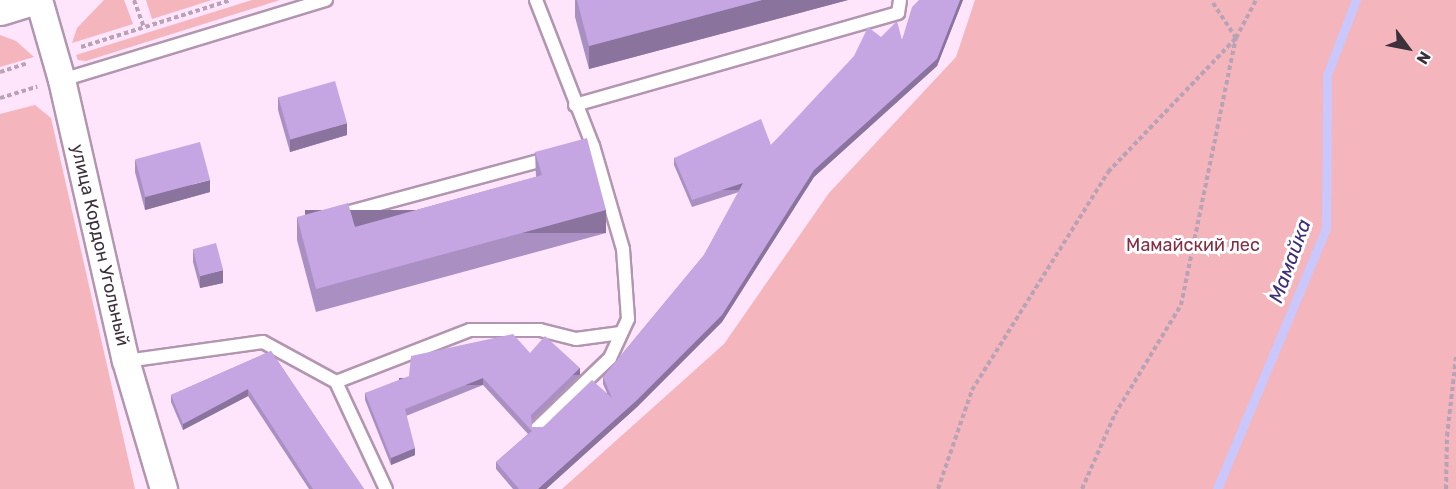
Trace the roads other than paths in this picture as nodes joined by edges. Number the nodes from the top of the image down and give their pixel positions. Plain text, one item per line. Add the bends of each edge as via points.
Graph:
1 (27, 0) edge
2 (39, 0) edge
3 (326, 0) edge
4 (536, 0) edge
5 (900, 0) edge
6 (0, 8) edge
7 (62, 80) junction
8 (575, 105) junction
9 (593, 146) junction
10 (331, 217) edge
11 (621, 333) junction
12 (126, 361) junction
13 (336, 382) junction
14 (537, 428) edge
15 (164, 489) edge
16 (386, 489) edge

1 - 6 main road
2 - 7 street, улица Кордон Угольный
3 - 7 lane
4 - 8 lane
5 - 8 lane via 898,12
7 - 12 street, улица Кордон Угольный
8 - 9 lane
9 - 10 lane
9 - 11 lane via 623,249 628,319
11 - 13 lane via 576,339 540,330 470,330
11 - 14 lane via 610,358
12 - 13 lane via 263,342
12 - 15 street, улица Кордон Угольный
13 - 16 lane

